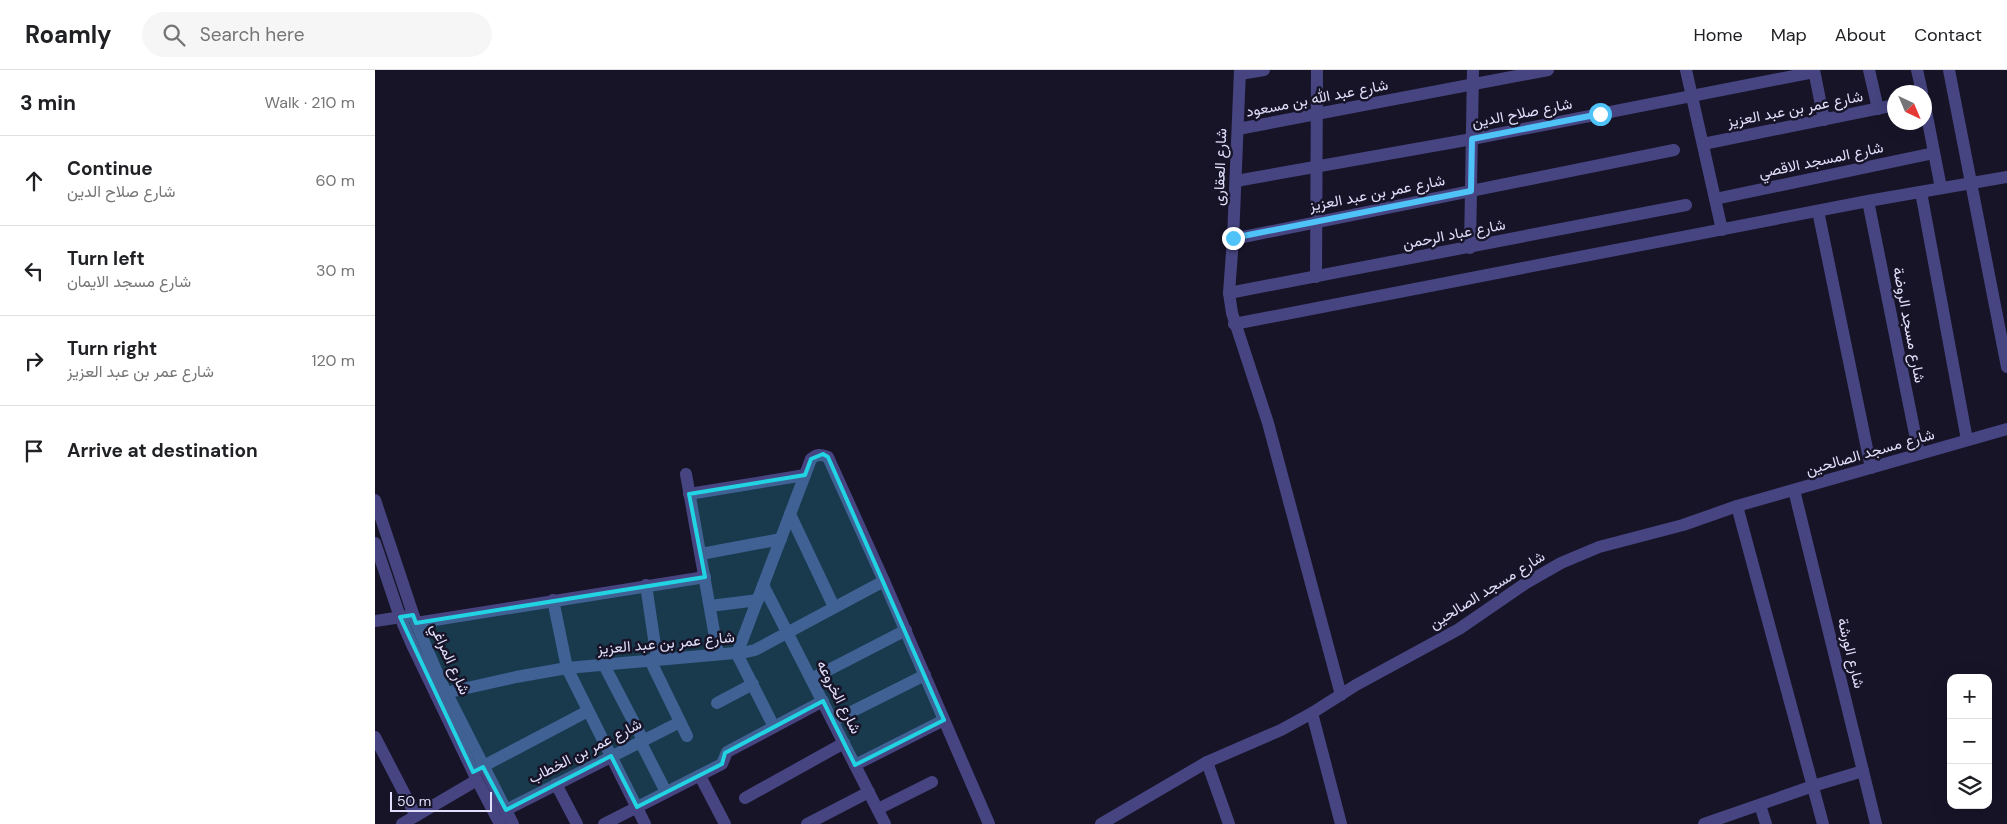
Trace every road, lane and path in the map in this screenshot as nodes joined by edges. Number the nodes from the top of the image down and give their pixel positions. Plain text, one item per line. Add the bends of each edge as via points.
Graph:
1 (1264, 70) edge
2 (1317, 70) edge
3 (1473, 70) edge
4 (1548, 70) edge
5 (1687, 70) edge
6 (1869, 70) edge
7 (1917, 70) edge
8 (1949, 70) edge
9 (1814, 71) edge
10 (1240, 72) edge
11 (1473, 85) junction
12 (1920, 85) edge
13 (1692, 96) junction
14 (1887, 107) edge
15 (1877, 109) junction
16 (1317, 115) junction
17 (1824, 120) junction
18 (1238, 129) junction
19 (1930, 130) edge
20 (1472, 139) junction
21 (1703, 144) junction
22 (1674, 150) dead end
23 (1934, 153) junction
24 (1317, 167) junction
25 (2007, 177) edge
26 (1236, 181) junction
27 (1972, 183) junction
28 (1941, 188) junction
29 (1471, 191) junction
30 (1921, 192) junction
31 (1715, 199) junction
32 (1868, 201) junction
33 (1686, 205) dead end
34 (1818, 211) junction
35 (1317, 221) junction
36 (1722, 230) junction
37 (1233, 238) junction
38 (1470, 248) junction
39 (1316, 277) junction
40 (1229, 293) junction
41 (1234, 324) junction
42 (2007, 367) edge
43 (2007, 429) edge
44 (1967, 440) junction
45 (1919, 454) junction
46 (1871, 468) junction
47 (685, 474) dead end
48 (805, 475) junction
49 (1794, 490) junction
50 (689, 494) junction
51 (375, 500) edge
52 (1737, 506) junction
53 (790, 514) junction
54 (781, 539) junction
55 (376, 548) edge
56 (701, 554) junction
57 (705, 576) junction
58 (884, 581) junction
59 (646, 585) junction
60 (763, 585) junction
61 (553, 600) junction
62 (758, 600) junction
63 (710, 606) junction
64 (833, 607) junction
65 (410, 618) junction
66 (375, 621) edge
67 (906, 630) junction
68 (787, 632) junction
69 (718, 654) junction
70 (737, 654) junction
71 (654, 659) junction
72 (604, 665) junction
73 (567, 668) junction
74 (925, 675) junction
75 (811, 678) junction
76 (753, 684) junction
77 (441, 694) junction
78 (1341, 695) junction
79 (823, 701) junction
80 (717, 703) dead end
81 (588, 711) junction
82 (1312, 713) junction
83 (944, 720) junction
84 (833, 721) junction
85 (680, 722) junction
86 (774, 727) junction
87 (687, 736) dead end
88 (375, 737) edge
89 (642, 741) junction
90 (844, 743) junction
91 (611, 756) junction
92 (387, 760) junction
93 (1207, 762) junction
94 (855, 765) junction
95 (375, 766) edge
96 (1863, 771) junction
97 (478, 773) junction
98 (700, 776) junction
99 (932, 782) dead end
100 (557, 784) junction
101 (1813, 786) junction
102 (666, 792) junction
103 (869, 792) junction
104 (745, 798) dead end
105 (1760, 805) junction
106 (637, 807) junction
107 (505, 810) junction
108 (878, 810) junction
109 (416, 816) junction
110 (985, 823) edge
111 (1711, 823) edge
112 (403, 824) edge
113 (500, 824) edge
114 (513, 824) edge
115 (577, 824) edge
116 (605, 824) edge
117 (645, 824) edge
118 (725, 824) edge
119 (807, 824) edge
120 (885, 824) edge
121 (1101, 824) edge
122 (1229, 824) edge
123 (1341, 824) edge
124 (1765, 824) edge
125 (1823, 824) edge
126 (1876, 824) edge

1 - 10 street
2 - 16 street
3 - 11 street
4 - 11 street, شارع عبد الله بن مسعود
5 - 13 street
6 - 15 street
7 - 12 street
8 - 27 street
9 - 13 street, شارع صلاح الدين
9 - 17 street
10 - 18 street, شارع العقارى
11 - 16 street, شارع عبد الله بن مسعود
11 - 20 street
13 - 20 street, شارع صلاح الدين
13 - 21 street
14 - 15 street, شارع عمر بن عبد العزيز
15 - 17 street, شارع عمر بن عبد العزيز
16 - 18 street, شارع عبد الله بن مسعود
16 - 24 street
17 - 21 street, شارع عمر بن عبد العزيز
18 - 26 street, شارع العقارى
19 - 23 street
20 - 24 street, شارع صلاح الدين
20 - 29 street
21 - 31 street
22 - 29 street, شارع عمر بن عبد العزيز
23 - 28 street
23 - 31 street, شارع المسجد الاقصي
24 - 26 street, شارع صلاح الدين
24 - 35 street
25 - 27 street
26 - 37 street, شارع العقارى
27 - 28 street
27 - 42 street
28 - 30 street
29 - 35 street, شارع عمر بن عبد العزيز
29 - 38 street
30 - 32 street
30 - 44 street
31 - 36 street
32 - 34 street
32 - 45 street, شارع مسجد الروضة
33 - 38 street, شارع عباد الرحمن
34 - 36 street
34 - 46 street
35 - 37 street, شارع عمر بن عبد العزيز
35 - 39 street
36 - 41 street
37 - 40 street, شارع العقارى
38 - 39 street, شارع عباد الرحمن
39 - 40 street, شارع عباد الرحمن
40 - 41 street, شارع العقارى
41 - 78 street, شارع العقارى via 1268,423
43 - 44 street, شارع مسجد الصالحين
44 - 45 street, شارع مسجد الصالحين
45 - 46 street, شارع مسجد الصالحين
46 - 49 street, شارع مسجد الصالحين
47 - 50 street
48 - 50 street
48 - 53 street
48 - 58 street via 811,459 823,454 828,457
49 - 52 street, شارع مسجد الصالحين
49 - 96 street, شارع الورشة
50 - 56 street
51 - 65 street, شارع المراغي
52 - 78 street, شارع مسجد الصالحين via 1599,547 1561,563 1526,582 1459,629
52 - 101 street
53 - 54 street
53 - 64 street
54 - 56 street
54 - 60 street
55 - 65 street, شارع المراغي
56 - 57 street
57 - 59 street
57 - 63 street
58 - 64 street, شارع عمر بن عبد العزيز
58 - 67 street
59 - 61 street
59 - 71 street
60 - 62 street
60 - 68 street, شارع الخروعه
61 - 65 street
61 - 73 street
62 - 63 street
62 - 70 street
63 - 69 street
64 - 68 street, شارع عمر بن عبد العزيز
65 - 66 street
65 - 77 street, شارع المراغي
67 - 74 street
67 - 75 street
68 - 70 street, شارع عمر بن عبد العزيز via 755,650
68 - 75 street, شارع الخروعه
69 - 70 street, شارع عمر بن عبد العزيز
69 - 71 street, شارع عمر بن عبد العزيز
70 - 76 street
71 - 72 street, شارع عمر بن عبد العزيز
71 - 85 street
72 - 73 street, شارع عمر بن عبد العزيز
72 - 89 street
73 - 77 street, شارع عمر بن عبد العزيز
73 - 81 street
74 - 83 street
74 - 84 street
75 - 79 street, شارع الخروعه
76 - 80 street
76 - 86 street
77 - 97 street, شارع المراغي
78 - 82 street, شارع مسجد الصالحين
79 - 84 street, شارع الخروعه
79 - 86 street
81 - 91 street
81 - 97 street
82 - 93 street, شارع مسجد الصالحين
82 - 123 street
83 - 94 street
83 - 110 street
84 - 90 street, شارع الخروعه
85 - 87 street
85 - 89 street, شارع عمر بن الخطاب
86 - 98 street via 727,752 722,764
88 - 92 street
89 - 91 street, شارع عمر بن الخطاب
89 - 102 street
90 - 94 street, شارع الخروعه
90 - 104 street
91 - 100 street, شارع عمر بن الخطاب
91 - 106 street
92 - 95 street
92 - 109 street
93 - 121 street, شارع مسجد الصالحين
93 - 122 street
94 - 103 street, شارع الخروعه
96 - 101 street
96 - 126 street, شارع الورشة
97 - 107 street, شارع المراغي
97 - 109 street
97 - 113 street, شارع المراغي
98 - 102 street
98 - 118 street
99 - 108 street
100 - 107 street, شارع عمر بن الخطاب
100 - 115 street
101 - 105 street
101 - 125 street
102 - 106 street
103 - 108 street, شارع الخروعه
103 - 119 street
105 - 111 street
105 - 124 street
106 - 116 street
106 - 117 street
107 - 114 street, شارع المراغي
108 - 120 street, شارع الخروعه
109 - 112 street

